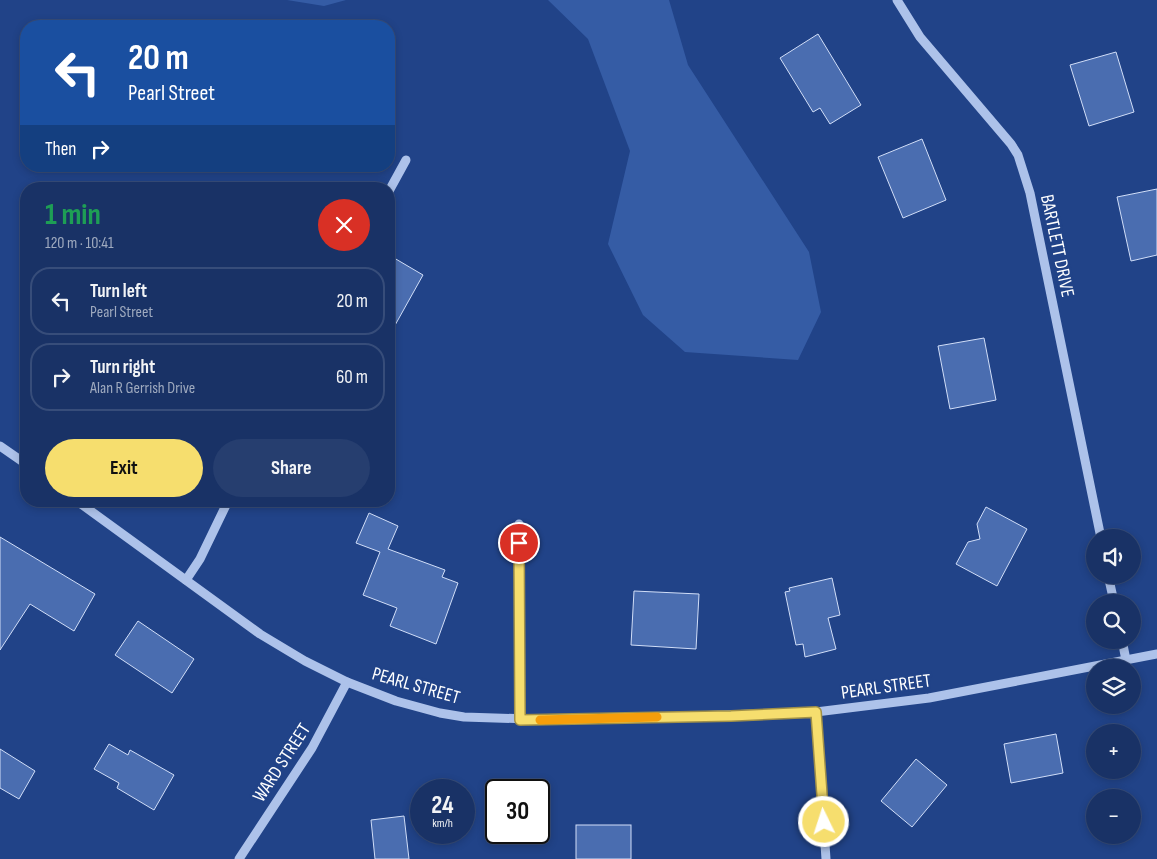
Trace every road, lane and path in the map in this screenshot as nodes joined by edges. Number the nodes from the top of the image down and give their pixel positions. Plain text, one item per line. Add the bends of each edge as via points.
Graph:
1 (897, 0) edge
2 (406, 160) dead end
3 (394, 182) edge
4 (0, 446) edge
5 (20, 460) edge
6 (85, 507) edge
7 (225, 507) edge
8 (519, 524) dead end
9 (1099, 529) edge
10 (186, 580) junction
11 (1157, 654) edge
12 (1131, 659) edge
13 (1086, 668) edge
14 (347, 682) junction
15 (816, 712) junction
16 (520, 720) junction
17 (238, 859) edge
18 (826, 859) edge

1 - 9 street, BARTLETT DRIVE via 920,37 1002,131 1018,155 1030,193
2 - 3 street
4 - 5 street
6 - 10 street, PEARL STREET
7 - 10 street
8 - 16 street
10 - 14 street, PEARL STREET via 260,634
11 - 12 street, PEARL STREET
13 - 15 street, PEARL STREET via 929,698
14 - 16 street, PEARL STREET via 396,701 440,713
14 - 17 street, WARD STREET via 312,748
15 - 16 street, PEARL STREET
15 - 18 street

